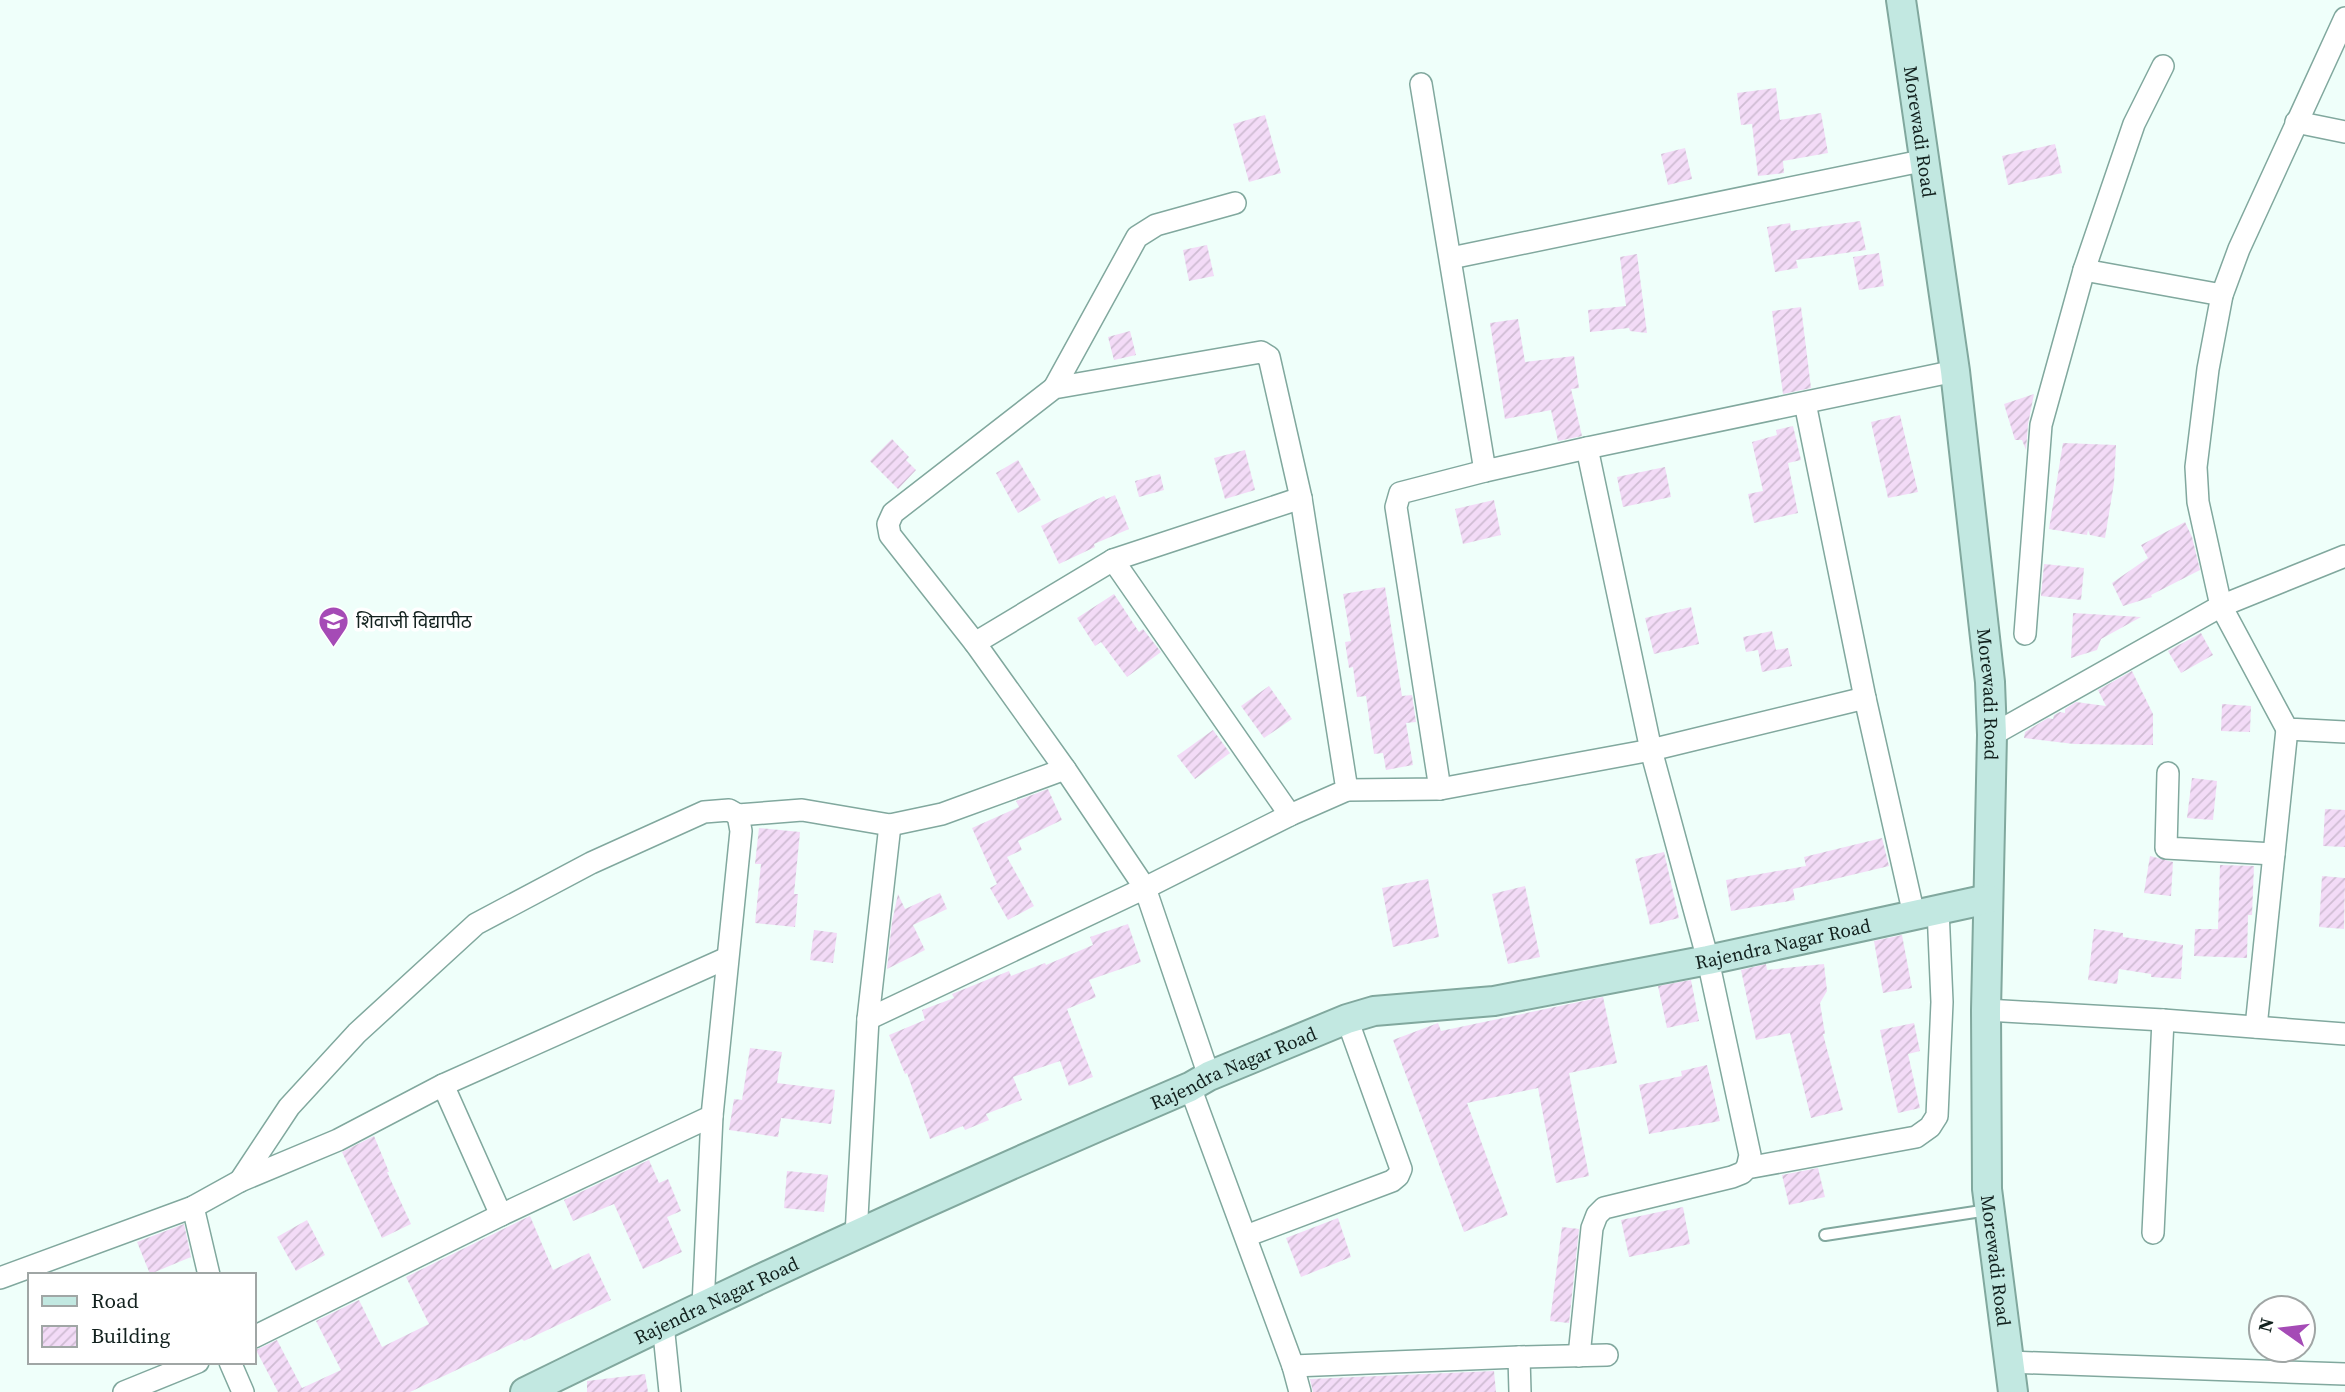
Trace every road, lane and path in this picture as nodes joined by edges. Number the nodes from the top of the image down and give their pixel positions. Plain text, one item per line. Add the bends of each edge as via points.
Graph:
1 (1901, 0) edge
2 (2345, 18) edge
3 (2163, 66) dead end
4 (1421, 84) dead end
5 (2296, 121) junction
6 (2345, 132) edge
7 (1926, 160) junction
8 (1235, 203) dead end
9 (1451, 258) junction
10 (2084, 270) junction
11 (2222, 295) junction
12 (1955, 371) junction
13 (1054, 388) junction
14 (1805, 403) junction
15 (1587, 448) junction
16 (1485, 471) junction
17 (1301, 499) junction
18 (2345, 556) edge
19 (1113, 560) junction
20 (2221, 606) junction
21 (2025, 634) dead end
22 (975, 643) junction
23 (1865, 698) junction
24 (2287, 729) junction
25 (2345, 732) edge
26 (1992, 735) junction
27 (1651, 750) junction
28 (1065, 769) junction
29 (2168, 773) dead end
30 (1440, 789) junction
31 (1347, 790) junction
32 (738, 815) junction
33 (1290, 815) junction
34 (890, 825) junction
35 (2274, 854) junction
36 (1145, 888) junction
37 (1988, 900) junction
38 (1926, 912) junction
39 (727, 958) junction
40 (1708, 960) junction
41 (1986, 1010) junction
42 (1348, 1018) junction
43 (868, 1019) junction
44 (2163, 1020) junction
45 (2256, 1027) junction
46 (2345, 1034) edge
47 (1199, 1082) junction
48 (443, 1085) junction
49 (712, 1116) junction
50 (1747, 1168) junction
51 (240, 1181) junction
52 (193, 1208) junction
53 (1989, 1210) junction
54 (501, 1215) junction
55 (2153, 1233) dead end
56 (856, 1235) junction
57 (1825, 1235) dead end
58 (1246, 1236) junction
59 (209, 1273) edge
60 (0, 1278) edge
61 (703, 1306) junction
62 (663, 1324) junction
63 (256, 1337) edge
64 (1607, 1355) dead end
65 (1579, 1356) junction
66 (1519, 1357) junction
67 (2009, 1362) junction
68 (193, 1364) edge
69 (231, 1364) edge
70 (1293, 1366) junction
71 (2345, 1374) edge
72 (124, 1392) edge
73 (243, 1392) edge
74 (525, 1392) edge
75 (670, 1392) edge
76 (1300, 1392) edge
77 (1520, 1392) edge
78 (2013, 1392) edge

1 - 7 street, Morewadi Road
2 - 5 street
3 - 10 street via 2134,124
4 - 9 street
5 - 6 street
5 - 11 street
7 - 9 street
7 - 12 street, Morewadi Road
8 - 13 street via 1156,225 1137,237
9 - 16 street
10 - 11 street
10 - 21 street via 2041,425
11 - 20 street via 2196,467 2198,502
12 - 14 street
12 - 26 street, Morewadi Road
13 - 17 street via 1261,352 1269,357
13 - 22 street via 893,513 888,524 890,535
14 - 15 street
14 - 23 street
15 - 16 street
15 - 27 street
16 - 30 street via 1401,493 1396,507
17 - 19 street
17 - 31 street
18 - 20 street
19 - 22 street
19 - 33 street
20 - 24 street
20 - 26 street
22 - 28 street
23 - 27 street
23 - 38 street
24 - 25 street
24 - 35 street
26 - 37 street, Morewadi Road
27 - 30 street
27 - 40 street
28 - 34 street via 942,814
28 - 36 street
29 - 35 street via 2166,848
30 - 31 street
31 - 33 street
32 - 34 street via 802,810
32 - 39 street via 741,831
32 - 51 street via 729,810 704,811 591,863 476,924 358,1033 289,1107
33 - 36 street
34 - 43 street
35 - 45 street
36 - 43 street
36 - 47 street
37 - 38 street, Rajendra Nagar Road
37 - 41 street, Morewadi Road
38 - 40 street, Rajendra Nagar Road
38 - 50 street via 1942,1002 1937,1116 1930,1127 1916,1137
39 - 48 street
39 - 49 street
40 - 42 street, Rajendra Nagar Road via 1494,1001 1374,1011
40 - 50 street via 1750,1155
41 - 44 street
41 - 53 street, Morewadi Road
42 - 47 street, Rajendra Nagar Road
42 - 58 street via 1402,1169 1392,1181
43 - 56 street
44 - 45 street
44 - 55 street
45 - 46 street
47 - 56 street, Rajendra Nagar Road
47 - 58 street
48 - 51 street via 338,1140
48 - 54 street
49 - 54 street
49 - 61 street
50 - 65 street via 1732,1177 1604,1208 1597,1215
51 - 52 street
52 - 59 street
52 - 60 street
53 - 57 lane
53 - 67 street, Morewadi Road
54 - 63 street
56 - 61 street, Rajendra Nagar Road
58 - 70 street
61 - 62 street, Rajendra Nagar Road
62 - 74 street, Rajendra Nagar Road
62 - 75 street
64 - 65 street
65 - 66 street
66 - 70 street
66 - 77 street
67 - 71 street
67 - 78 street, Morewadi Road
68 - 72 street
69 - 73 street
70 - 76 street

